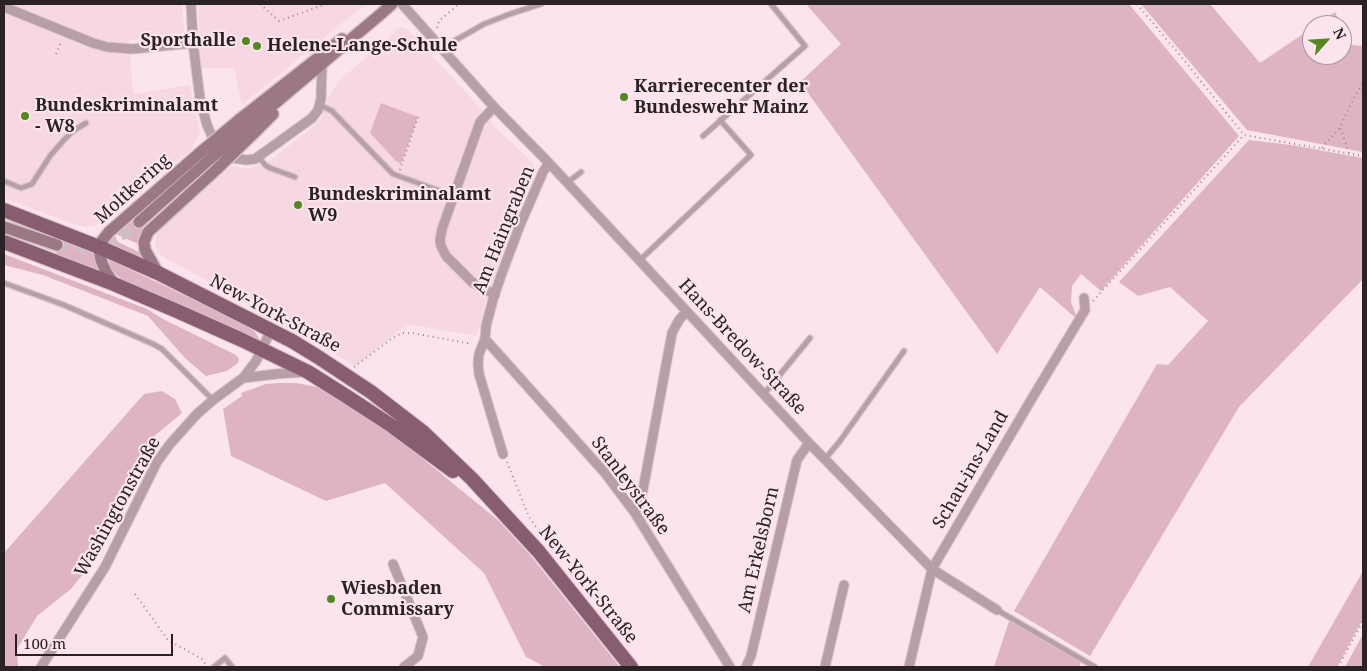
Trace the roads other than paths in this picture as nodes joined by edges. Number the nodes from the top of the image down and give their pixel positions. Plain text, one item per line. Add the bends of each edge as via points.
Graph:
1 (191, 4) edge
2 (391, 4) edge
3 (402, 4) edge
4 (541, 4) edge
5 (771, 4) edge
6 (4, 7) edge
7 (193, 43) junction
8 (443, 50) junction
9 (322, 65) junction
10 (320, 105) junction
11 (494, 107) junction
12 (720, 120) junction
13 (86, 123) dead end
14 (247, 127) junction
15 (703, 136) dead end
16 (206, 155) junction
17 (259, 157) junction
18 (549, 163) junction
19 (580, 172) dead end
20 (295, 177) dead end
21 (4, 181) edge
22 (567, 183) junction
23 (454, 196) junction
24 (4, 210) edge
25 (140, 222) tunnel mouth
26 (4, 227) edge
27 (4, 242) edge
28 (58, 245) tunnel mouth
29 (99, 247) junction
30 (638, 261) junction
31 (158, 273) junction
32 (4, 283) edge
33 (114, 284) junction
34 (495, 295) junction
35 (1084, 298) dead end
36 (686, 312) junction
37 (271, 330) junction
38 (810, 338) dead end
39 (483, 343) junction
40 (262, 350) junction
41 (904, 351) dead end
42 (308, 372) junction
43 (243, 378) junction
44 (764, 394) junction
45 (213, 400) junction
46 (809, 443) junction
47 (503, 454) road end
48 (825, 459) junction
49 (495, 504) junction
50 (635, 514) junction
51 (393, 564) dead end
52 (932, 569) junction
53 (844, 585) dead end
54 (997, 610) joint
55 (41, 667) edge
56 (214, 667) edge
57 (232, 667) edge
58 (404, 667) edge
59 (631, 667) edge
60 (730, 667) edge
61 (746, 667) edge
62 (825, 667) edge
63 (908, 667) edge
64 (1095, 667) edge

1 - 7 street
2 - 9 street, Moltkering
2 - 14 street, Moltkering via 329,48
3 - 8 street, Hans-Bredow-Straße
4 - 8 lane via 484,24
5 - 12 lane via 805,46
6 - 7 street via 106,46 132,49
7 - 17 street via 200,99 216,145 234,158 249,160
8 - 11 street, Hans-Bredow-Straße
9 - 10 street
9 - 14 street, Moltkering
10 - 17 street via 312,118
10 - 23 lane via 332,111 393,174
11 - 18 street, Hans-Bredow-Straße
11 - 23 street via 480,122
12 - 15 lane
12 - 30 lane via 751,155
13 - 21 lane via 63,141 32,184 21,188
14 - 16 street, Moltkering, bridge
14 - 31 street, bridge via 218,168 148,232 145,250
16 - 25 street, Moltkering
16 - 29 street, Moltkering via 110,232
17 - 20 lane via 265,165
18 - 22 street, Hans-Bredow-Straße
18 - 34 street, Am Haingraben via 520,225
19 - 22 lane
22 - 30 street, Hans-Bredow-Straße
23 - 34 street via 441,235 443,251 472,282
24 - 29 main road, New-York-Straße
26 - 28 street
27 - 33 main road, New-York-Straße
29 - 31 main road, New-York-Straße
29 - 33 street, Moltkering via 103,266
30 - 36 street, Hans-Bredow-Straße
31 - 37 main road, New-York-Straße
32 - 45 lane via 64,305 162,349
33 - 40 main road, New-York-Straße
34 - 39 street, Am Haingraben
35 - 52 street, Schau-ins-Land via 1085,310
36 - 44 street, Hans-Bredow-Straße
36 - 50 street via 672,333 642,495
37 - 40 street, Washingtonstraße
37 - 49 main road, New-York-Straße via 331,365 397,411 448,455
38 - 44 lane
39 - 47 street, Am Haingraben via 479,374
39 - 50 street, Stanleystraße via 605,473
40 - 42 main road, New-York-Straße
40 - 43 street, Washingtonstraße
41 - 48 lane
42 - 43 street, Washingtonstraße
42 - 49 main road, New-York-Straße via 392,426
43 - 45 street, Washingtonstraße
44 - 46 street, Hans-Bredow-Straße
45 - 55 street, Washingtonstraße via 183,428 157,462 105,567
46 - 48 street, Hans-Bredow-Straße
46 - 61 street, Am Erkelsborn via 797,460
48 - 52 street, Hans-Bredow-Straße
49 - 59 main road, New-York-Straße via 539,552
50 - 60 street, Stanleystraße
51 - 58 street via 423,637 418,656
52 - 54 street, Hans-Bredow-Straße
52 - 63 street, Schau-ins-Land
53 - 62 street
54 - 64 lane, Hans-Bredow-Straße
56 - 57 lane via 226,658

